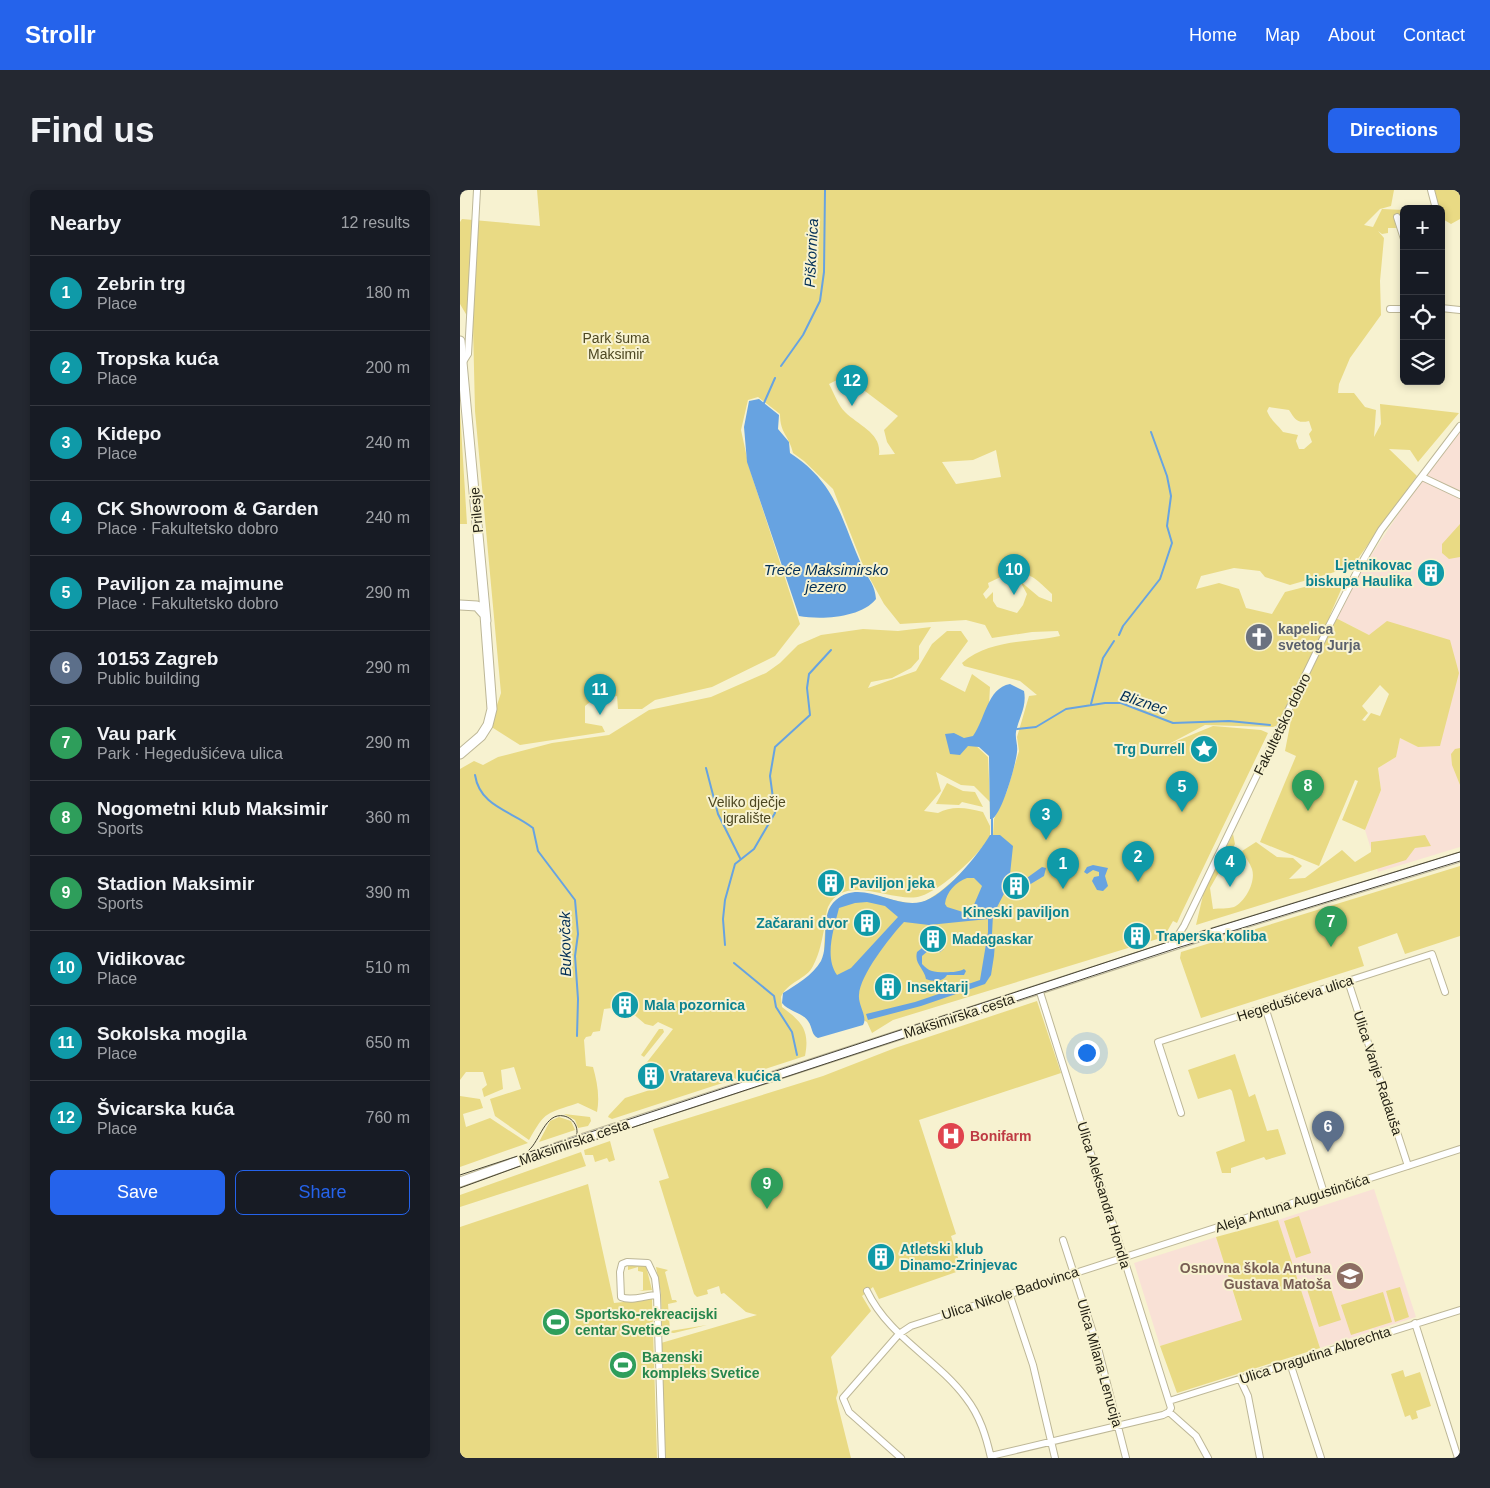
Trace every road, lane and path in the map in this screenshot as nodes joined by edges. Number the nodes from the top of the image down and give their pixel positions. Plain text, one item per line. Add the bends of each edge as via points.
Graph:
1 (477, 190) edge
2 (1431, 190) edge
3 (1435, 205) edge
4 (1397, 217) dead end
5 (1400, 226) edge
6 (1400, 308) edge
7 (1445, 308) edge
8 (1390, 309) dead end
9 (1460, 310) edge
10 (460, 341) edge
11 (463, 362) junction
12 (1460, 426) edge
13 (1422, 477) junction
14 (1460, 496) edge
15 (484, 592) junction
16 (460, 605) edge
17 (472, 605) junction
18 (486, 622) junction
19 (460, 754) edge
20 (1460, 857) edge
21 (1184, 926) junction
22 (1196, 938) junction
23 (1172, 946) junction
24 (1348, 980) junction
25 (1039, 989) junction
26 (1445, 992) dead end
27 (1265, 1007) junction
28 (1181, 1113) dead end
29 (1460, 1149) edge
30 (1408, 1166) junction
31 (460, 1180) edge
32 (1324, 1193) junction
33 (1063, 1240) dead end
34 (1123, 1256) junction
35 (1073, 1272) junction
36 (867, 1291) dead end
37 (1009, 1294) junction
38 (658, 1295) junction
39 (1460, 1310) edge
40 (1415, 1324) junction
41 (899, 1334) junction
42 (1290, 1363) junction
43 (1240, 1378) junction
44 (1170, 1401) junction
45 (1169, 1412) junction
46 (1118, 1426) junction
47 (1052, 1442) junction
48 (991, 1457) edge
49 (1457, 1457) edge
50 (662, 1458) edge
51 (901, 1458) edge
52 (1055, 1458) edge
53 (1126, 1458) edge
54 (1208, 1458) edge
55 (1260, 1458) edge
56 (1321, 1458) edge

1 - 11 street, Prilesje via 468,354
2 - 3 street
4 - 5 street
6 - 8 street
7 - 9 street
10 - 11 main road
11 - 15 main road, Prilesje
12 - 13 street, Fakultetsko dobro
13 - 14 street
13 - 21 street, Fakultetsko dobro via 1381,530 1361,564
15 - 17 main road via 480,601
15 - 18 main road, Prilesje
16 - 17 main road
17 - 18 main road via 482,610
18 - 19 main road, Prilesje via 492,709 481,736
20 - 22 main road, Maksimirska cesta
21 - 22 street via 1189,935
21 - 23 street, Fakultetsko dobro
22 - 23 main road, Maksimirska cesta
23 - 25 main road, Maksimirska cesta
24 - 26 street, Hegedušićeva ulica via 1432,954
24 - 27 street, Hegedušićeva ulica
24 - 30 street, Ulica Vanje Radauša
25 - 31 main road, Maksimirska cesta
25 - 34 street, Ulica Aleksandra Hondla
27 - 28 street, Hegedušićeva ulica via 1158,1042
27 - 32 street
29 - 30 street, Aleja Antuna Augustinčića
30 - 32 street, Aleja Antuna Augustinčića
32 - 34 street, Aleja Antuna Augustinčića
33 - 35 street, Ulica Milana Lenucija
34 - 35 street, Ulica Nikole Badovinca
34 - 44 street, Ulica Aleksandra Hondla
35 - 37 street, Ulica Nikole Badovinca
35 - 46 street, Ulica Milana Lenucija via 1098,1348
36 - 41 street via 876,1308
37 - 41 street, Ulica Nikole Badovinca via 911,1326
37 - 47 street via 1033,1365
38 - 38 street via 650,1265 641,1262 622,1264 622,1298
38 - 50 street
39 - 40 street, Ulica Dragutina Albrechta
40 - 42 street, Ulica Dragutina Albrechta
40 - 49 street
41 - 48 street via 966,1398 982,1426
41 - 51 street via 844,1396 844,1404
42 - 43 street, Ulica Dragutina Albrechta
42 - 56 street
43 - 44 street, Ulica Dragutina Albrechta
43 - 55 street via 1248,1396
44 - 45 street
45 - 46 street
45 - 54 street via 1196,1436
46 - 47 street
46 - 53 street, Ulica Milana Lenucija
47 - 48 street
47 - 52 street

